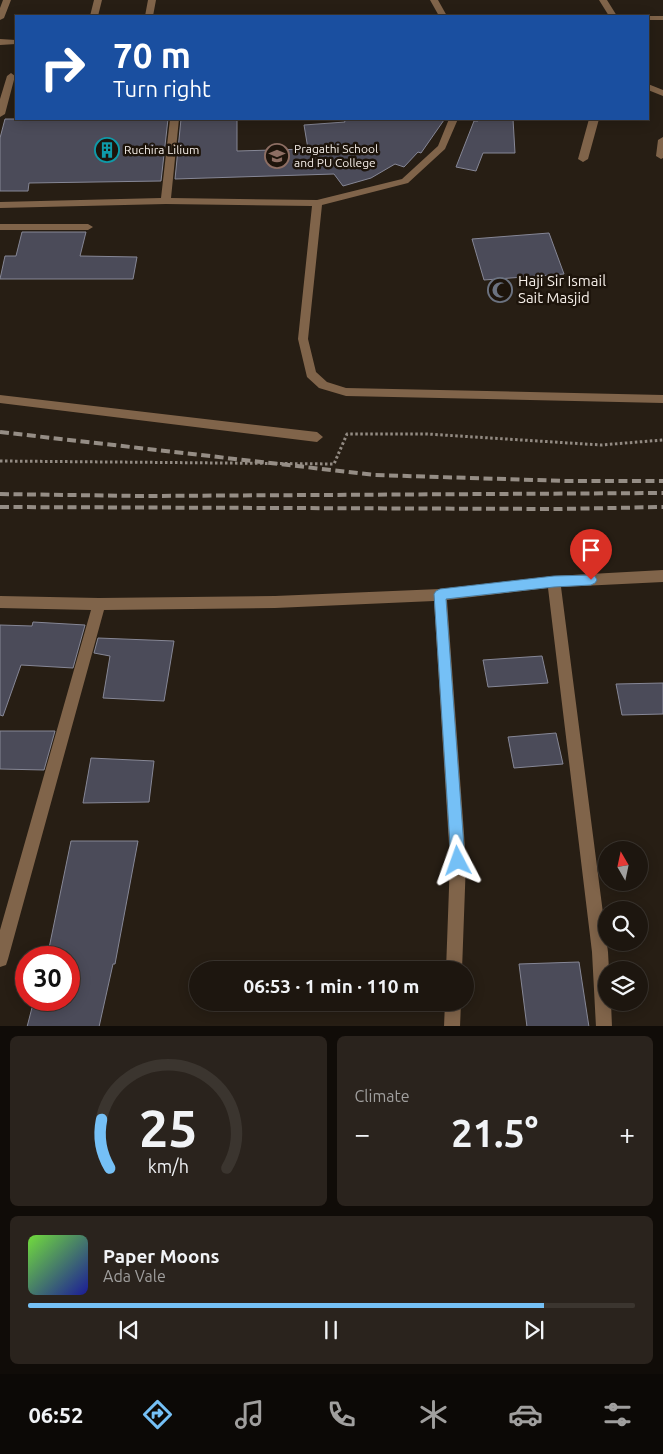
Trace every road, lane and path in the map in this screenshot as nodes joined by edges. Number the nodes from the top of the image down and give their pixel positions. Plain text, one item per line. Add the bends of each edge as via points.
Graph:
1 (7, 0) edge
2 (98, 0) edge
3 (152, 0) edge
4 (434, 0) edge
5 (603, 0) edge
6 (94, 15) edge
7 (149, 15) edge
8 (442, 15) edge
9 (612, 15) edge
10 (0, 18) edge
11 (649, 18) edge
12 (663, 18) edge
13 (0, 42) edge
14 (15, 42) edge
15 (11, 76) dead end
16 (649, 87) edge
17 (663, 93) edge
18 (0, 114) edge
19 (174, 120) edge
20 (453, 120) edge
21 (594, 120) edge
22 (663, 140) edge
23 (662, 156) dead end
24 (583, 159) dead end
25 (166, 201) junction
26 (317, 204) junction
27 (0, 205) edge
28 (88, 227) dead end
29 (0, 228) edge
30 (663, 398) edge
31 (0, 400) edge
32 (317, 437) dead end
33 (663, 440) edge
34 (0, 461) edge
35 (663, 576) edge
36 (554, 582) junction
37 (440, 594) junction
38 (0, 602) edge
39 (99, 604) junction
40 (0, 960) edge
41 (454, 961) edge
42 (453, 1011) edge
43 (452, 1026) edge
44 (604, 1026) edge

1 - 10 street
2 - 6 street
3 - 7 street
4 - 8 street
5 - 9 street
11 - 12 street
13 - 14 street
15 - 18 street
16 - 17 street
19 - 25 street
20 - 26 street via 442,147 405,181
21 - 24 street
22 - 23 street
25 - 26 street
25 - 27 street
26 - 30 street via 303,339 311,374 323,385 346,392
28 - 29 street
31 - 32 street
33 - 34 path via 601,445 427,434 347,434 334,464
35 - 36 street
36 - 37 street
36 - 44 street via 600,952
37 - 39 street via 275,602
37 - 41 street via 458,861
38 - 39 street
39 - 40 street
42 - 43 street

